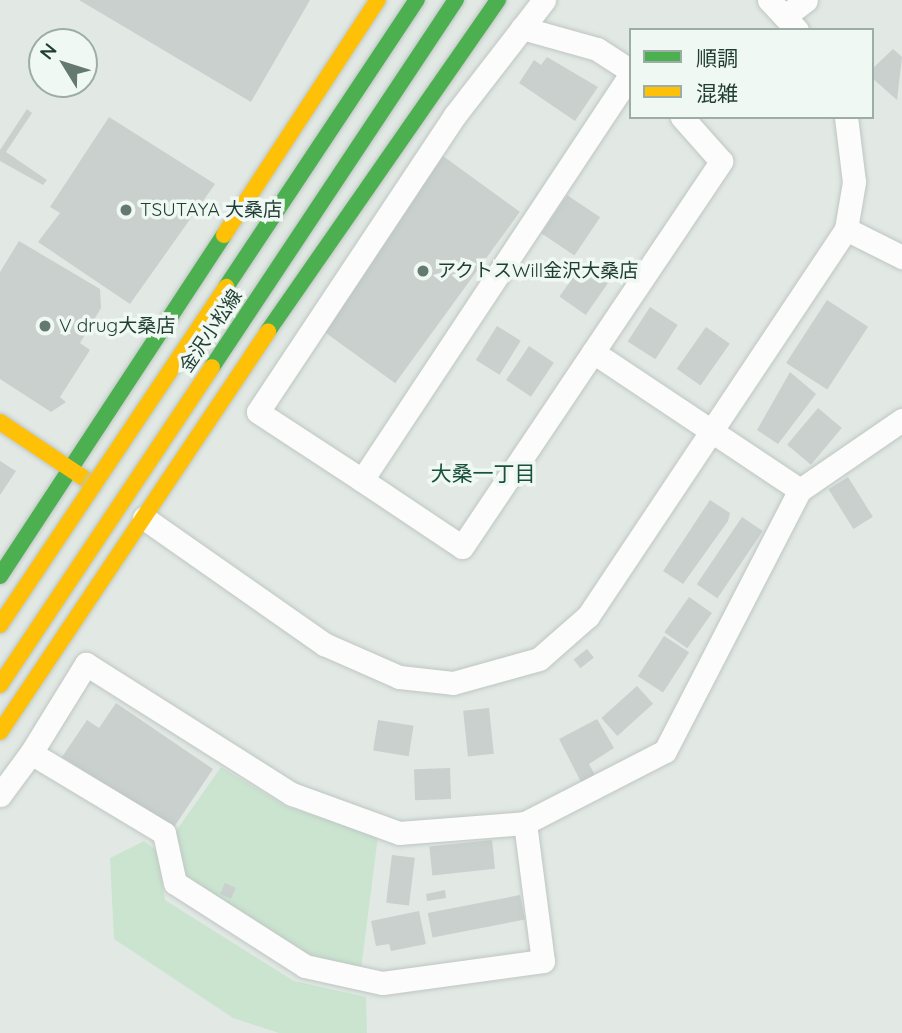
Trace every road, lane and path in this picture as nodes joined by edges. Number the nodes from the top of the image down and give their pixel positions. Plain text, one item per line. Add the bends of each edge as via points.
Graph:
1 (378, 0) edge
2 (387, 0) edge
3 (417, 0) edge
4 (456, 0) edge
5 (485, 0) edge
6 (498, 0) edge
7 (544, 0) edge
8 (806, 0) edge
9 (784, 15) edge
10 (522, 29) junction
11 (629, 71) edge
12 (629, 75) edge
13 (312, 107) junction
14 (684, 119) edge
15 (846, 119) edge
16 (388, 150) junction
17 (846, 229) junction
18 (902, 257) edge
19 (593, 352) junction
20 (902, 420) edge
21 (0, 422) edge
22 (712, 430) junction
23 (71, 469) junction
24 (362, 480) junction
25 (800, 490) junction
26 (144, 518) junction
27 (0, 576) edge
28 (0, 625) edge
29 (0, 685) edge
30 (0, 732) edge
31 (31, 753) junction
32 (0, 794) edge
33 (524, 823) junction

1 - 13 main road
2 - 13 main road
3 - 28 main road, 金沢小松線, bridge
4 - 29 main road, 金沢小松線, bridge
5 - 16 main road
6 - 16 main road
7 - 10 street
8 - 9 street
10 - 11 street via 597,49
10 - 24 street via 455,115 258,412
12 - 24 street
13 - 23 main road
14 - 19 street via 721,161
15 - 17 street via 854,182
16 - 26 main road
17 - 18 street
17 - 22 street
19 - 22 street
19 - 24 street via 462,547
20 - 25 street
21 - 23 main road
22 - 25 street
22 - 26 street via 572,636 502,674 453,683 399,677 345,654
23 - 26 main road
23 - 27 main road
25 - 33 street via 665,751
26 - 30 main road
31 - 32 street
31 - 33 street via 86,664 292,794 399,833
31 - 33 street via 164,833 175,883 305,966 382,983 543,961

